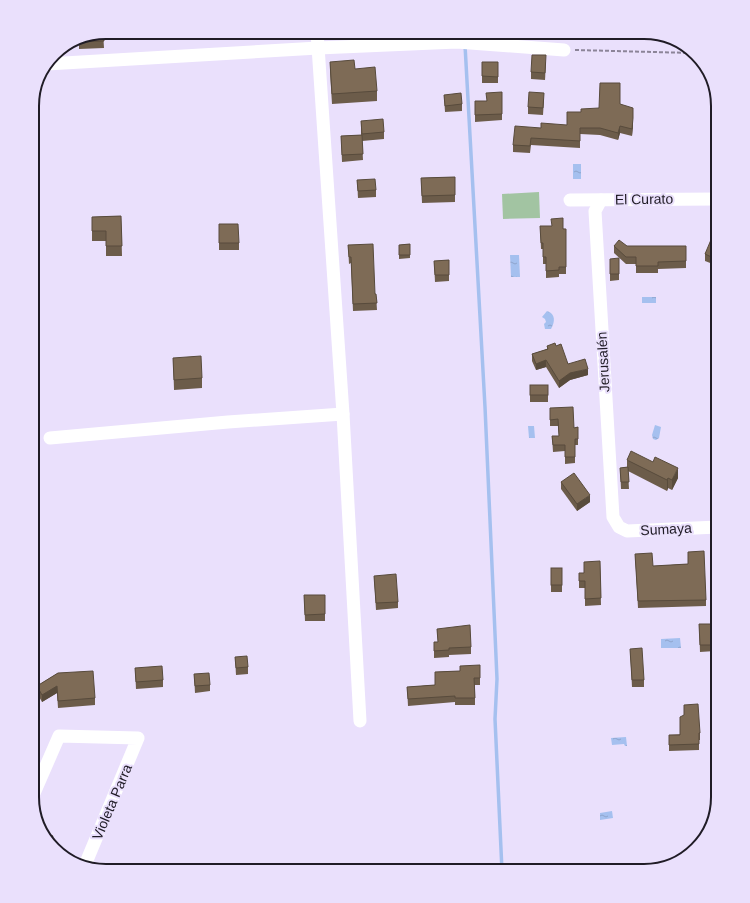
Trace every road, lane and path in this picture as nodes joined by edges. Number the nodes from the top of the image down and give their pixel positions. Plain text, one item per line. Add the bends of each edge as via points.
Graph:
1 (317, 39) edge
2 (318, 48) junction
3 (564, 50) joint
4 (685, 53) edge
5 (55, 64) edge
6 (711, 199) edge
7 (570, 200) dead end
8 (601, 200) junction
9 (343, 414) junction
10 (50, 438) dead end
11 (616, 524) joint
12 (711, 527) edge
13 (360, 721) dead end
14 (39, 772) edge
15 (87, 861) edge

1 - 2 street
2 - 3 street via 457,42
2 - 5 street
2 - 9 street
3 - 4 path
6 - 8 street, El Curato
7 - 8 street, El Curato
8 - 11 street, Jerusalén via 595,211 612,514
9 - 10 street
9 - 13 street
11 - 12 street, Sumaya via 632,531
14 - 15 street, Violeta Parra via 59,736 138,738

